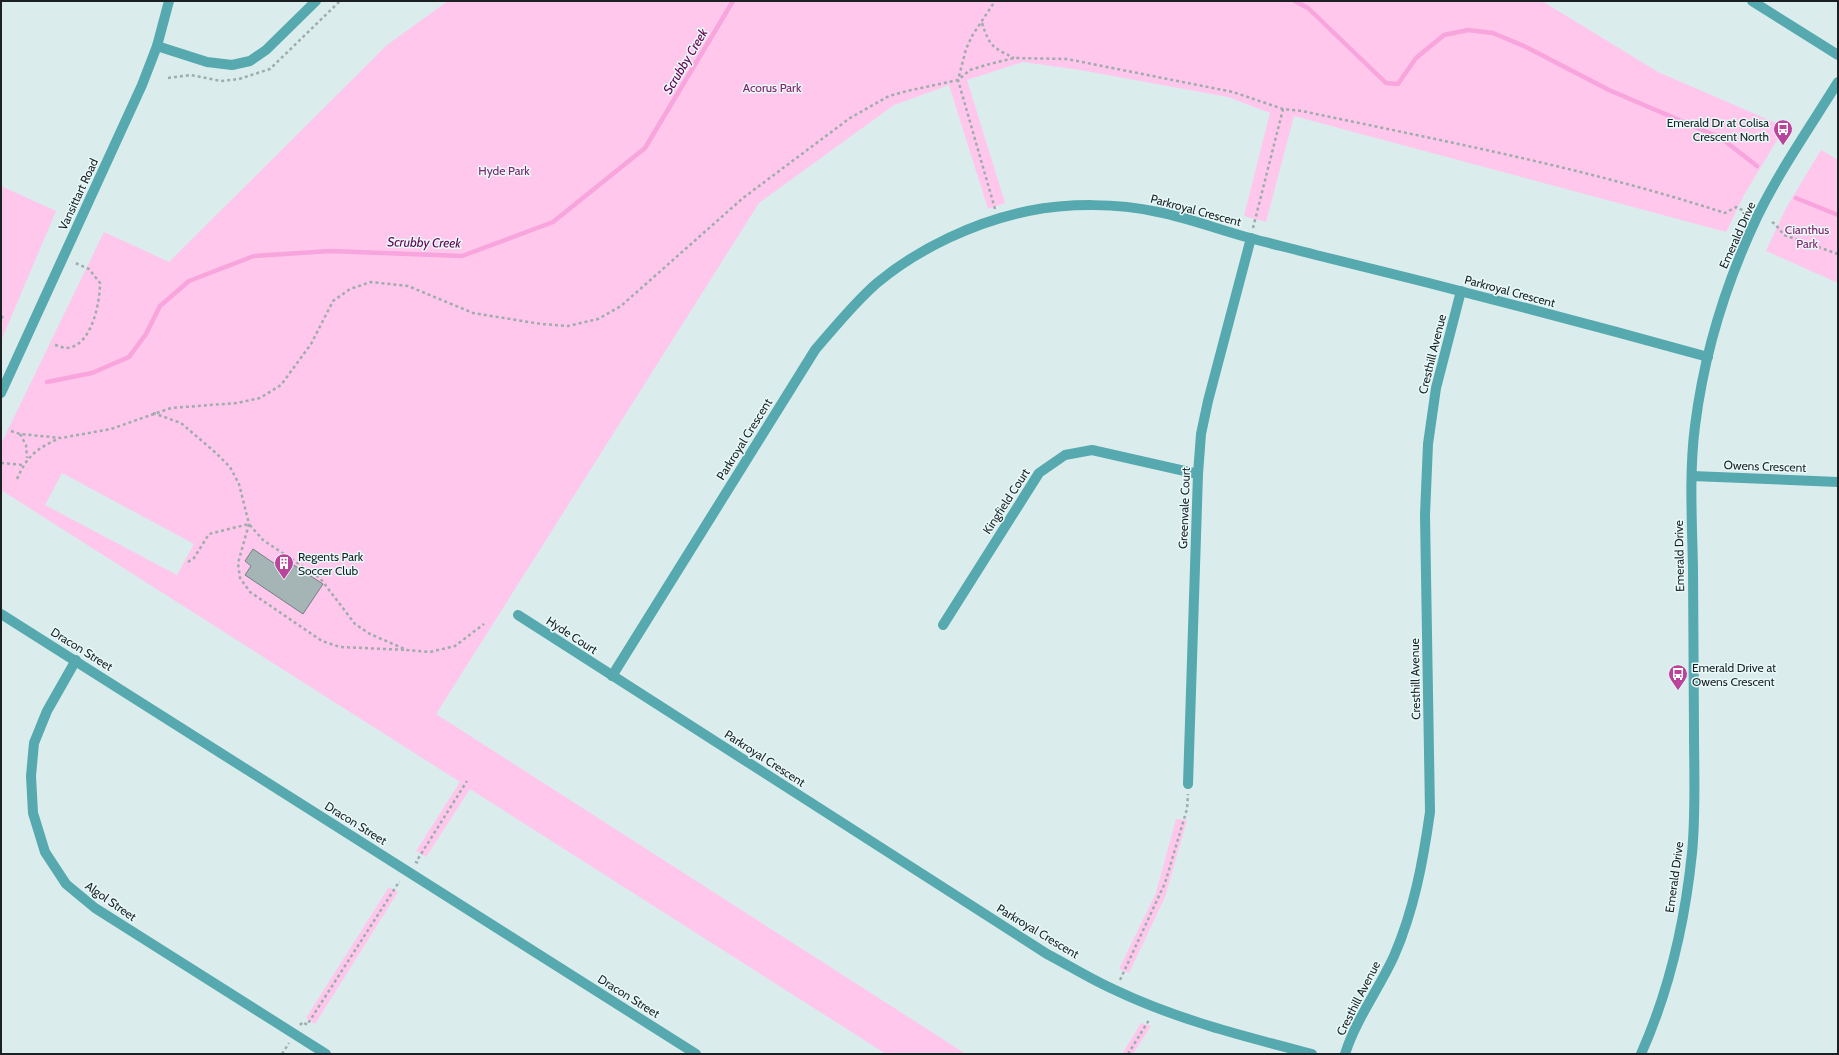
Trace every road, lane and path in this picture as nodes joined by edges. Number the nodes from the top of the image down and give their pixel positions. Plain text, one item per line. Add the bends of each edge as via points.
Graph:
1 (169, 1) edge
2 (316, 1) edge
3 (995, 1) edge
4 (1752, 1) edge
5 (981, 23) junction
6 (156, 46) junction
7 (1838, 56) edge
8 (1014, 58) junction
9 (958, 80) junction
10 (1838, 82) edge
11 (1283, 109) junction
12 (1746, 212) dead end
13 (998, 219) junction
14 (1772, 222) dead end
15 (1251, 238) junction
16 (1838, 254) edge
17 (63, 257) junction
18 (1461, 291) junction
19 (55, 345) dead end
20 (1708, 357) junction
21 (1, 394) edge
22 (153, 413) junction
23 (11, 430) dead end
24 (20, 434) junction
25 (61, 438) junction
26 (27, 459) junction
27 (1, 463) edge
28 (23, 465) junction
29 (1198, 474) junction
30 (1692, 476) junction
31 (18, 479) dead end
32 (1838, 482) edge
33 (250, 524) junction
34 (188, 562) dead end
35 (1, 614) edge
36 (518, 616) dead end
37 (484, 624) dead end
38 (943, 625) dead end
39 (407, 650) junction
40 (76, 660) junction
41 (612, 676) junction
42 (467, 781) dead end
43 (1188, 784) joint
44 (422, 865) dead end
45 (404, 885) dead end
46 (1115, 990) junction
47 (1149, 1020) dead end
48 (300, 1026) dead end
49 (290, 1041) dead end
50 (282, 1054) edge
51 (326, 1054) edge
52 (696, 1054) edge
53 (1128, 1054) edge
54 (1312, 1054) edge
55 (1345, 1054) edge
56 (1641, 1054) edge

1 - 6 street, Vansittart Road
2 - 6 street via 266,50 250,60 232,65 207,62
3 - 5 path
4 - 7 street
5 - 8 path via 988,42 1000,52
5 - 9 path via 966,49
6 - 17 street, Vansittart Road via 142,85
8 - 9 path via 970,70
8 - 11 path via 1067,59 1232,92
9 - 13 path
9 - 22 path via 889,96 850,118 754,189 621,306 598,319 568,326 473,313 408,286 371,282 350,289 333,301 311,344 281,385 260,398 237,403 186,406
10 - 20 street, Emerald Drive via 1757,217 1719,312
11 - 12 path via 1537,161 1680,198 1725,213 1736,207
11 - 15 path
13 - 15 street, Parkroyal Crescent via 1030,211 1111,206 1158,212
13 - 41 street, Parkroyal Crescent via 950,237 912,259 878,283 843,316 815,350
14 - 16 path via 1784,235
15 - 18 street, Parkroyal Crescent
15 - 29 street, Greenvale Court via 1208,401 1201,434
17 - 19 path via 89,269 100,282 100,302 90,330 77,345 66,348
17 - 21 street, Vansittart Road
18 - 20 street, Parkroyal Crescent
18 - 55 street, Cresthill Avenue via 1436,388 1428,444 1425,515 1430,812 1423,860 1410,913 1396,949 1351,1035
20 - 30 street, Emerald Drive via 1695,427
22 - 25 path via 111,429
22 - 33 path via 181,423 230,467 239,484
23 - 24 path
24 - 25 path
24 - 26 path via 26,445
25 - 26 path via 45,445
26 - 28 path
27 - 28 path
28 - 31 path
29 - 38 street, Kingfield Court via 1092,450 1065,455 1039,473
29 - 43 street, Greenvale Court
30 - 32 street, Owens Crescent
30 - 56 street, Emerald Drive via 1692,853 1672,966
33 - 34 path via 212,532 194,558
33 - 39 path via 263,540 320,578 355,624 370,634
33 - 39 path via 238,563 240,578 250,592 322,641 340,647
35 - 40 street, Dracon Street
36 - 41 street, Hyde Court
37 - 39 path via 455,646 430,652
40 - 51 street, Algol Street via 47,711 34,743 31,776 33,813 45,852 66,884 95,908
40 - 52 street, Dracon Street
41 - 46 street, Parkroyal Crescent via 1047,954
42 - 44 path via 416,862
43 - 46 path via 1187,809 1165,883
45 - 48 path via 399,882 307,1025 303,1022
46 - 54 street, Parkroyal Crescent via 1219,1030
47 - 53 path
49 - 50 path

